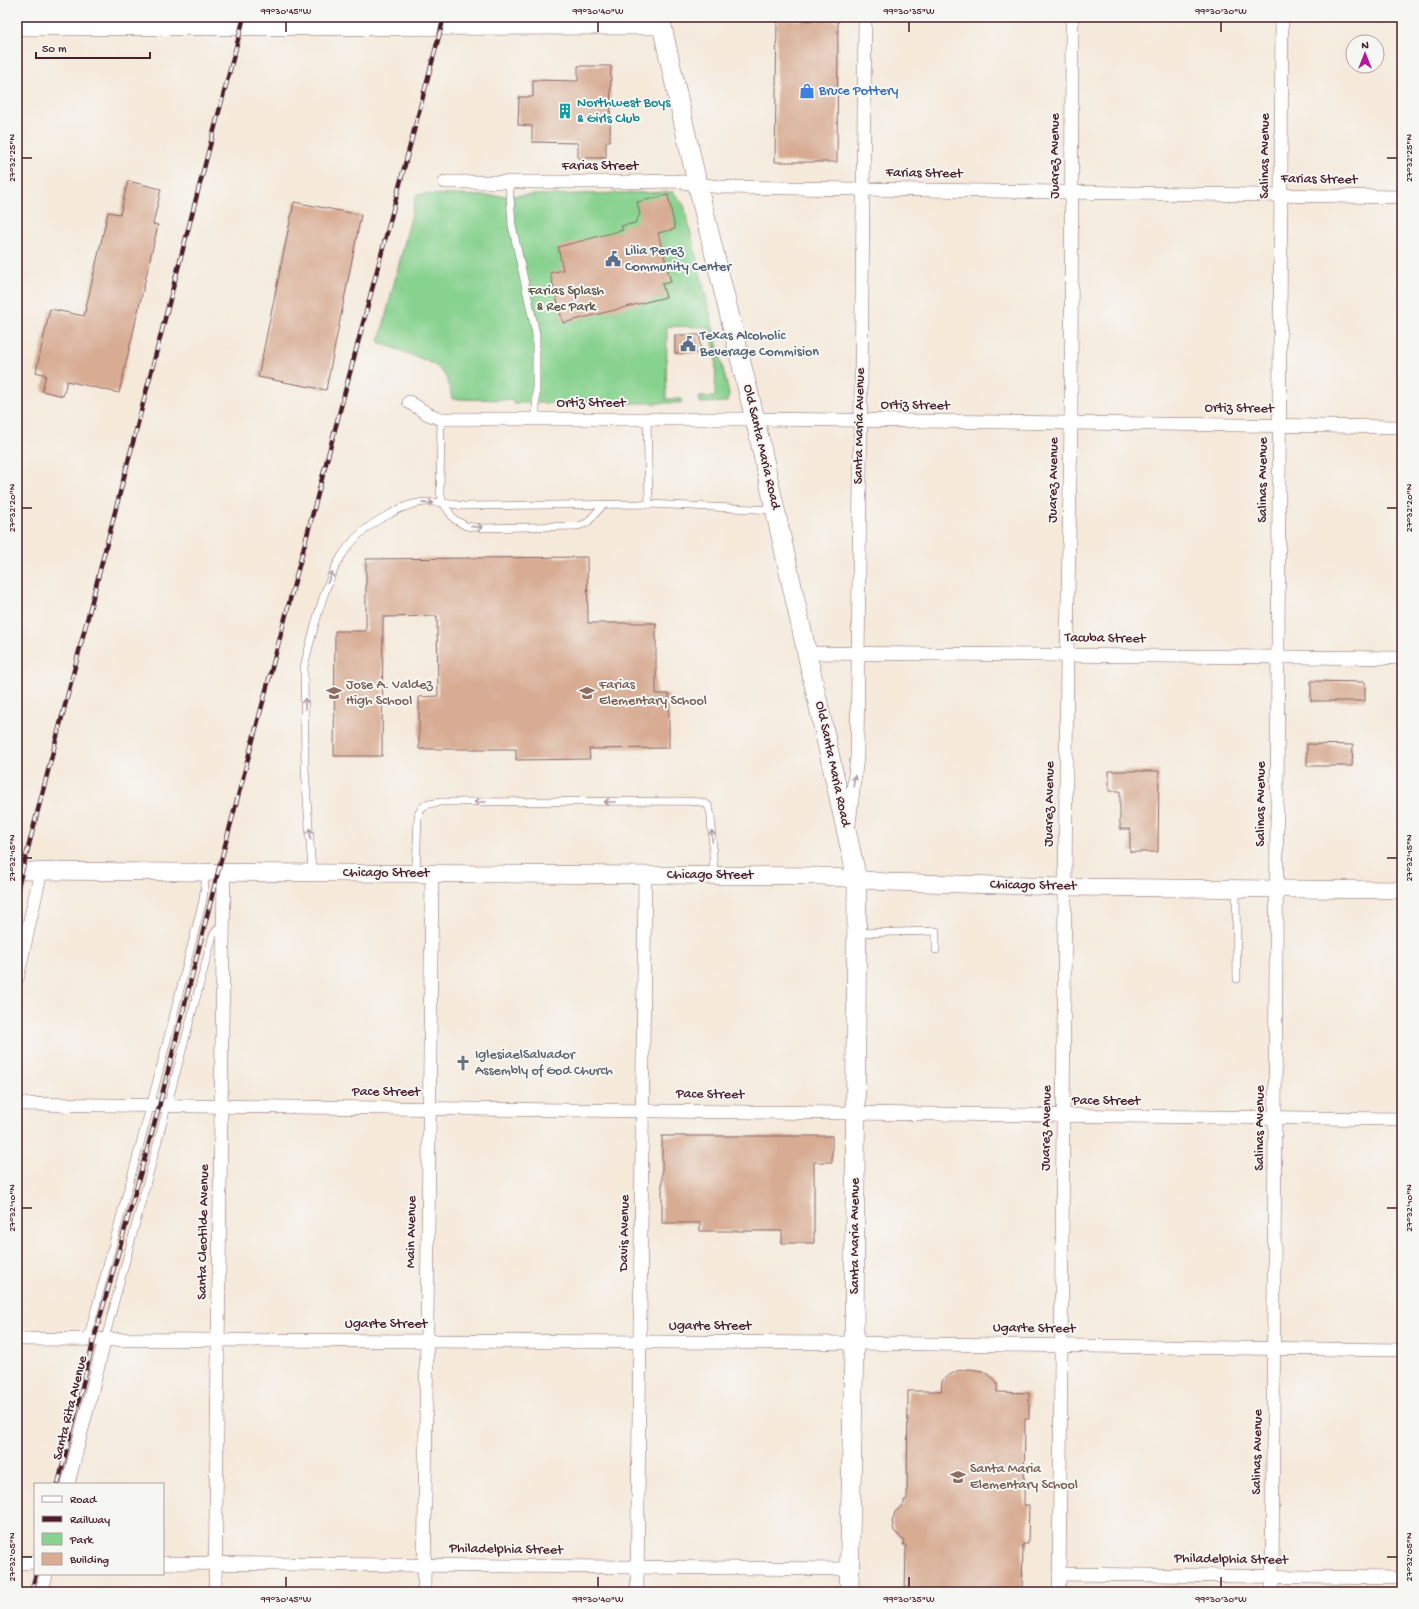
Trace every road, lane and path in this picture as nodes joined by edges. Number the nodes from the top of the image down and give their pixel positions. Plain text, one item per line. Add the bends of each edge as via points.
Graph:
1 (1072, 17) edge
2 (1282, 17) edge
3 (865, 18) dead end
4 (661, 22) edge
5 (17, 27) edge
6 (445, 182) dead end
7 (509, 182) junction
8 (697, 183) junction
9 (863, 190) junction
10 (1071, 192) junction
11 (1281, 195) junction
12 (1402, 197) edge
13 (409, 402) dead end
14 (441, 419) junction
15 (536, 419) junction
16 (647, 420) junction
17 (755, 420) junction
18 (860, 422) junction
19 (1070, 424) junction
20 (1279, 426) junction
21 (1402, 427) edge
22 (443, 503) junction
23 (648, 504) junction
24 (603, 505) junction
25 (776, 510) junction
26 (808, 652) junction
27 (858, 653) junction
28 (1067, 655) junction
29 (1278, 657) junction
30 (1402, 658) edge
31 (848, 834) junction
32 (17, 871) edge
33 (41, 871) junction
34 (206, 872) junction
35 (224, 872) junction
36 (312, 872) junction
37 (424, 872) junction
38 (645, 875) junction
39 (714, 875) junction
40 (857, 879) junction
41 (1065, 887) junction
42 (1236, 888) junction
43 (1277, 889) junction
44 (1402, 890) edge
45 (223, 921) junction
46 (857, 933) junction
47 (936, 950) dead end
48 (17, 978) edge
49 (1236, 979) dead end
50 (17, 1104) edge
51 (150, 1107) junction
52 (166, 1107) junction
53 (221, 1107) junction
54 (429, 1109) junction
55 (643, 1111) junction
56 (855, 1113) junction
57 (1063, 1116) junction
58 (1276, 1118) junction
59 (1402, 1119) edge
60 (17, 1339) edge
61 (87, 1339) junction
62 (105, 1339) junction
63 (218, 1340) junction
64 (427, 1341) junction
65 (640, 1342) junction
66 (854, 1343) junction
67 (1061, 1346) junction
68 (1275, 1348) junction
69 (1402, 1350) edge
70 (68, 1483) edge
71 (34, 1562) edge
72 (164, 1563) edge
73 (216, 1563) junction
74 (17, 1564) edge
75 (424, 1565) junction
76 (638, 1567) junction
77 (849, 1569) junction
78 (1059, 1574) junction
79 (46, 1575) edge
80 (1272, 1577) junction
81 (1402, 1578) edge
82 (42, 1592) edge
83 (215, 1592) edge
84 (424, 1592) edge
85 (638, 1592) edge
86 (849, 1592) edge
87 (1059, 1592) edge
88 (1272, 1592) edge

1 - 10 street, Juarez Avenue
2 - 11 street, Salinas Avenue
3 - 9 street, Santa Maria Avenue
4 - 5 street
4 - 8 main road, Old Santa Maria Road
6 - 7 street, Farias Street
7 - 8 street, Farias Street
7 - 15 lane via 512,225 536,334
8 - 9 street, Farias Street via 720,187
8 - 17 main road, Old Santa Maria Road
9 - 10 street, Farias Street
9 - 18 street, Santa Maria Avenue
10 - 11 street, Farias Street
10 - 19 street, Juarez Avenue
11 - 12 street, Farias Street
11 - 20 street, Salinas Avenue
13 - 14 street, Ortiz Street
14 - 15 street, Ortiz Street
14 - 22 lane via 440,492
15 - 16 street, Ortiz Street
16 - 17 street, Ortiz Street
16 - 23 lane
17 - 18 street, Ortiz Street
17 - 25 main road, Old Santa Maria Road
18 - 19 street, Ortiz Street
18 - 27 street, Santa Maria Avenue
19 - 20 street, Ortiz Street
19 - 28 street, Juarez Avenue
20 - 21 street, Ortiz Street
20 - 29 street, Salinas Avenue
22 - 24 lane via 464,506
22 -> 24 lane via 454,519 466,526 482,528 578,526 590,520
36 -> 22 lane via 305,768 304,668 325,589 332,572 350,544 363,531 397,510 418,503
23 - 24 lane
23 - 25 lane
25 - 26 main road, Old Santa Maria Road
26 - 27 street, Tacuba Street
26 - 31 main road, Old Santa Maria Road
27 - 28 street, Tacuba Street
31 -> 27 street, Santa Maria Avenue via 857,757
28 - 29 street, Tacuba Street
28 - 41 street, Juarez Avenue
29 - 30 street, Tacuba Street
29 - 43 street, Salinas Avenue
31 - 40 main road, Old Santa Maria Road
32 - 33 street, Chicago Street
33 - 34 street, Chicago Street
33 - 48 street
34 - 35 street, Chicago Street
34 - 51 lane via 202,900
35 - 36 street, Chicago Street
35 - 45 street, Santa Cleotilde Avenue
36 - 37 street, Chicago Street
37 - 38 street, Chicago Street
39 -> 37 lane via 711,815 708,805 683,801 426,804 420,809 418,816
37 - 54 street, Main Avenue
38 - 39 street, Chicago Street
38 - 55 street, Davis Avenue
39 - 40 street, Chicago Street via 822,876
40 - 41 street, Chicago Street
40 - 46 main road, Santa Maria Avenue
41 - 42 street, Chicago Street
41 - 57 street, Juarez Avenue
42 - 43 street, Chicago Street
42 - 49 lane
43 - 44 street, Chicago Street
43 - 58 street, Salinas Avenue
45 - 52 lane via 213,936
45 - 53 street, Santa Cleotilde Avenue
46 - 47 lane via 936,932
46 - 56 main road, Santa Maria Avenue
50 - 51 street, Pace Street
51 - 52 street, Pace Street
51 - 61 lane
52 - 53 street, Pace Street
52 - 62 lane
53 - 54 street, Pace Street
53 - 63 street, Santa Cleotilde Avenue
54 - 55 street, Pace Street
54 - 64 street, Main Avenue
55 - 56 street, Pace Street
55 - 65 street, Davis Avenue
56 - 57 street, Pace Street
56 - 66 main road, Santa Maria Avenue
57 - 58 street, Pace Street
57 - 67 street, Juarez Avenue
58 - 59 street, Pace Street
58 - 68 street, Salinas Avenue
60 - 61 street, Ugarte Street
61 - 62 street, Ugarte Street
62 - 63 street, Ugarte Street
62 - 70 street, Santa Rita Avenue
63 - 64 street, Ugarte Street
63 - 73 street, Santa Cleotilde Avenue
64 - 65 street, Ugarte Street
64 - 75 street, Main Avenue
65 - 66 street, Ugarte Street
65 - 76 street, Davis Avenue
66 - 67 street, Ugarte Street
66 - 77 main road, Santa Maria Avenue
67 - 68 street, Ugarte Street
67 - 78 street, Juarez Avenue
68 - 69 street, Ugarte Street
68 - 80 street, Salinas Avenue
71 - 74 street
72 - 73 street, Philadelphia Street
73 - 75 street, Philadelphia Street
73 - 83 street, Santa Cleotilde Avenue
75 - 76 street, Philadelphia Street
75 - 84 street, Main Avenue
76 - 77 street, Philadelphia Street
76 - 85 street, Davis Avenue
77 - 86 main road, Santa Maria Avenue
78 - 80 street, Philadelphia Street
78 - 87 street, Juarez Avenue
79 - 82 street
80 - 81 street, Philadelphia Street
80 - 88 street, Salinas Avenue

